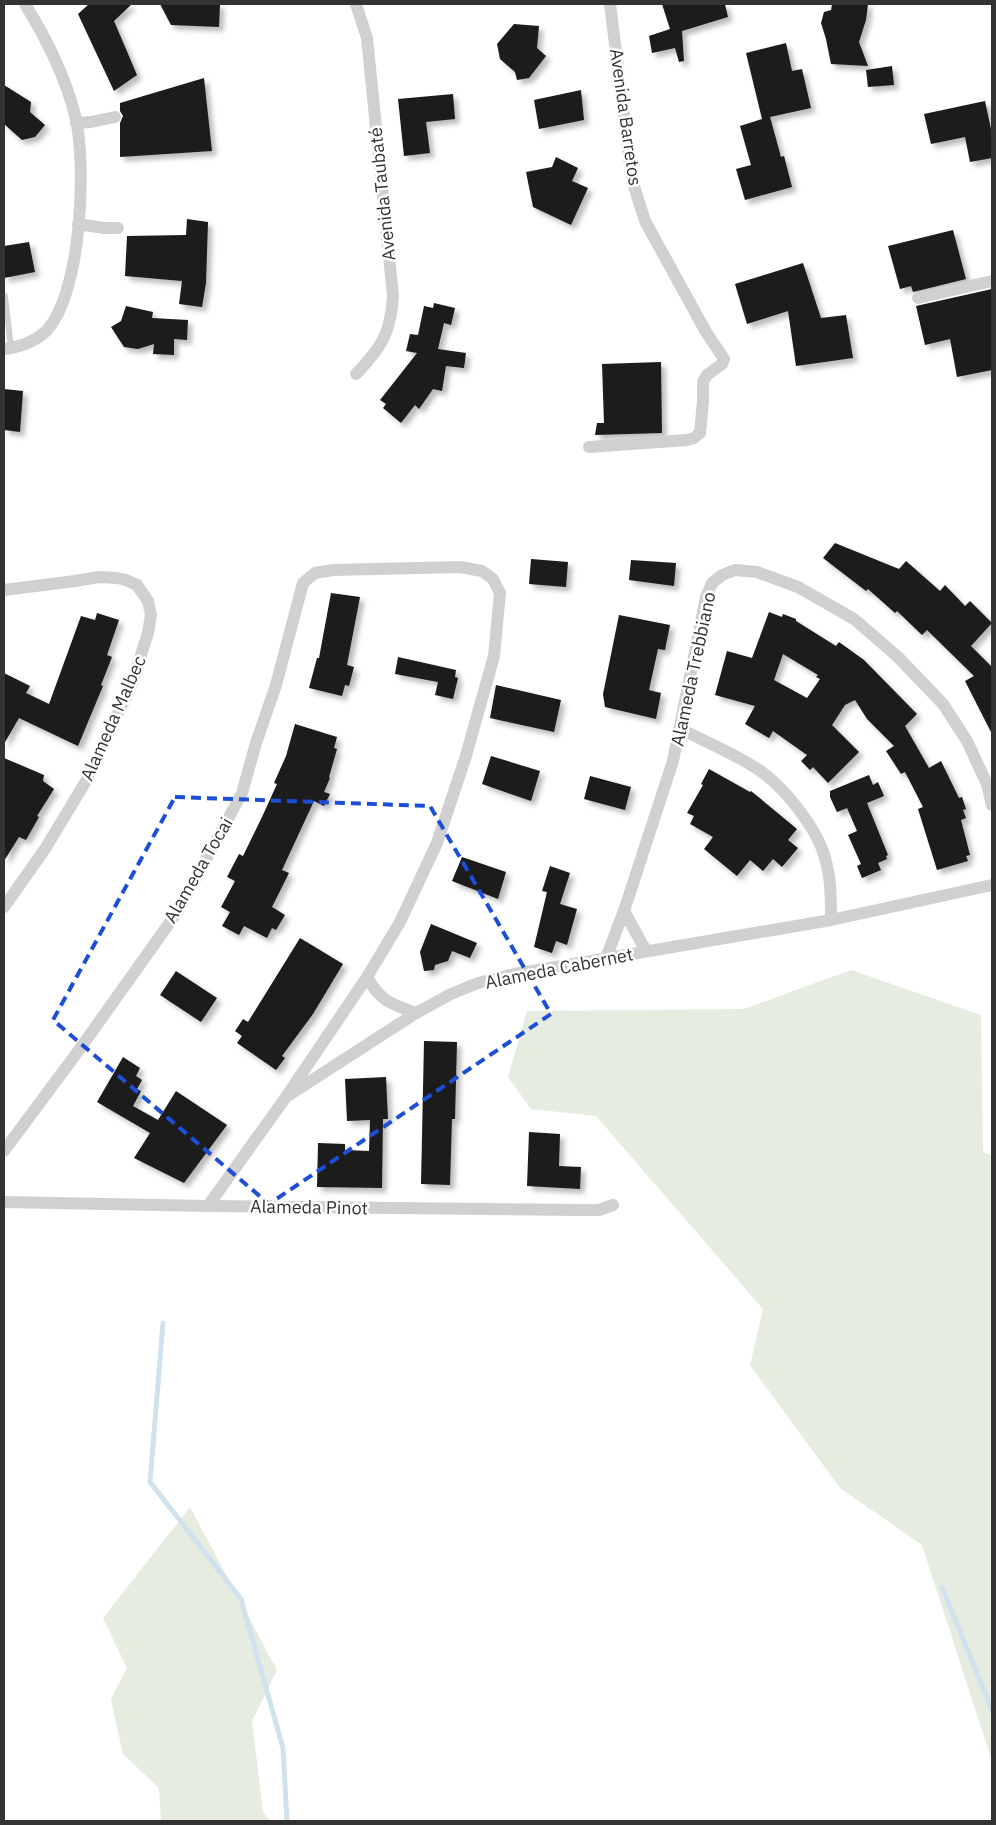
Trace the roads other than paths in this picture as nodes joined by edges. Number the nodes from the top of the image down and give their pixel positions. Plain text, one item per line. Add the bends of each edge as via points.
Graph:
1 (25, 4) edge
2 (356, 4) edge
3 (610, 4) edge
4 (115, 117) dead end
5 (76, 123) junction
6 (78, 224) junction
7 (118, 228) dead end
8 (992, 281) edge
9 (5, 296) edge
10 (918, 298) dead end
11 (7, 349) edge
12 (356, 374) dead end
13 (589, 447) dead end
14 (4, 590) edge
15 (681, 729) junction
16 (992, 805) edge
17 (992, 885) edge
18 (4, 907) edge
19 (624, 911) junction
20 (831, 920) junction
21 (646, 951) junction
22 (606, 958) junction
23 (367, 977) junction
24 (416, 1013) junction
25 (286, 1097) junction
26 (4, 1151) edge
27 (4, 1202) edge
28 (613, 1205) dead end
29 (208, 1206) junction

1 - 5 street via 57,64
2 - 12 street, Avenida Taubaté via 367,38 393,296 392,317 384,337 374,356
3 - 13 street, Avenida Barretos via 632,180 642,213 724,359 703,382 700,433 694,438
4 - 5 street
5 - 6 street via 80,154
6 - 7 street
6 - 11 street via 77,248 59,310 45,332 20,347
8 - 10 street
9 - 11 lane
14 - 18 street, Alameda Malbec via 99,577 117,578 137,585 148,601 151,615 131,686 86,781 45,849
15 - 16 street, Alameda Trebbiano via 706,597 712,583 735,570 757,572 798,587 854,620 898,657 943,704 967,741 987,784
15 - 19 street, Alameda Trebbiano
15 - 20 street via 757,768 786,794 811,826 825,857
17 - 20 street, Alameda Cabernet
19 - 21 street
19 - 22 street, Alameda Trebbiano
20 - 21 street, Alameda Cabernet
21 - 22 street, Alameda Cabernet
22 - 24 street, Alameda Cabernet via 478,983
23 - 24 street via 385,1000
23 - 25 street, Alameda Tocai
23 - 26 street, Alameda Tocai via 400,922 440,834 465,759 494,656 500,593 493,579 482,571 460,567 333,570 315,572 303,582 276,685 242,793 178,911
24 - 25 street, Alameda Cabernet
25 - 29 street, Alameda Cabernet
27 - 29 street, Alameda Pinot
28 - 29 street, Alameda Pinot via 599,1210

